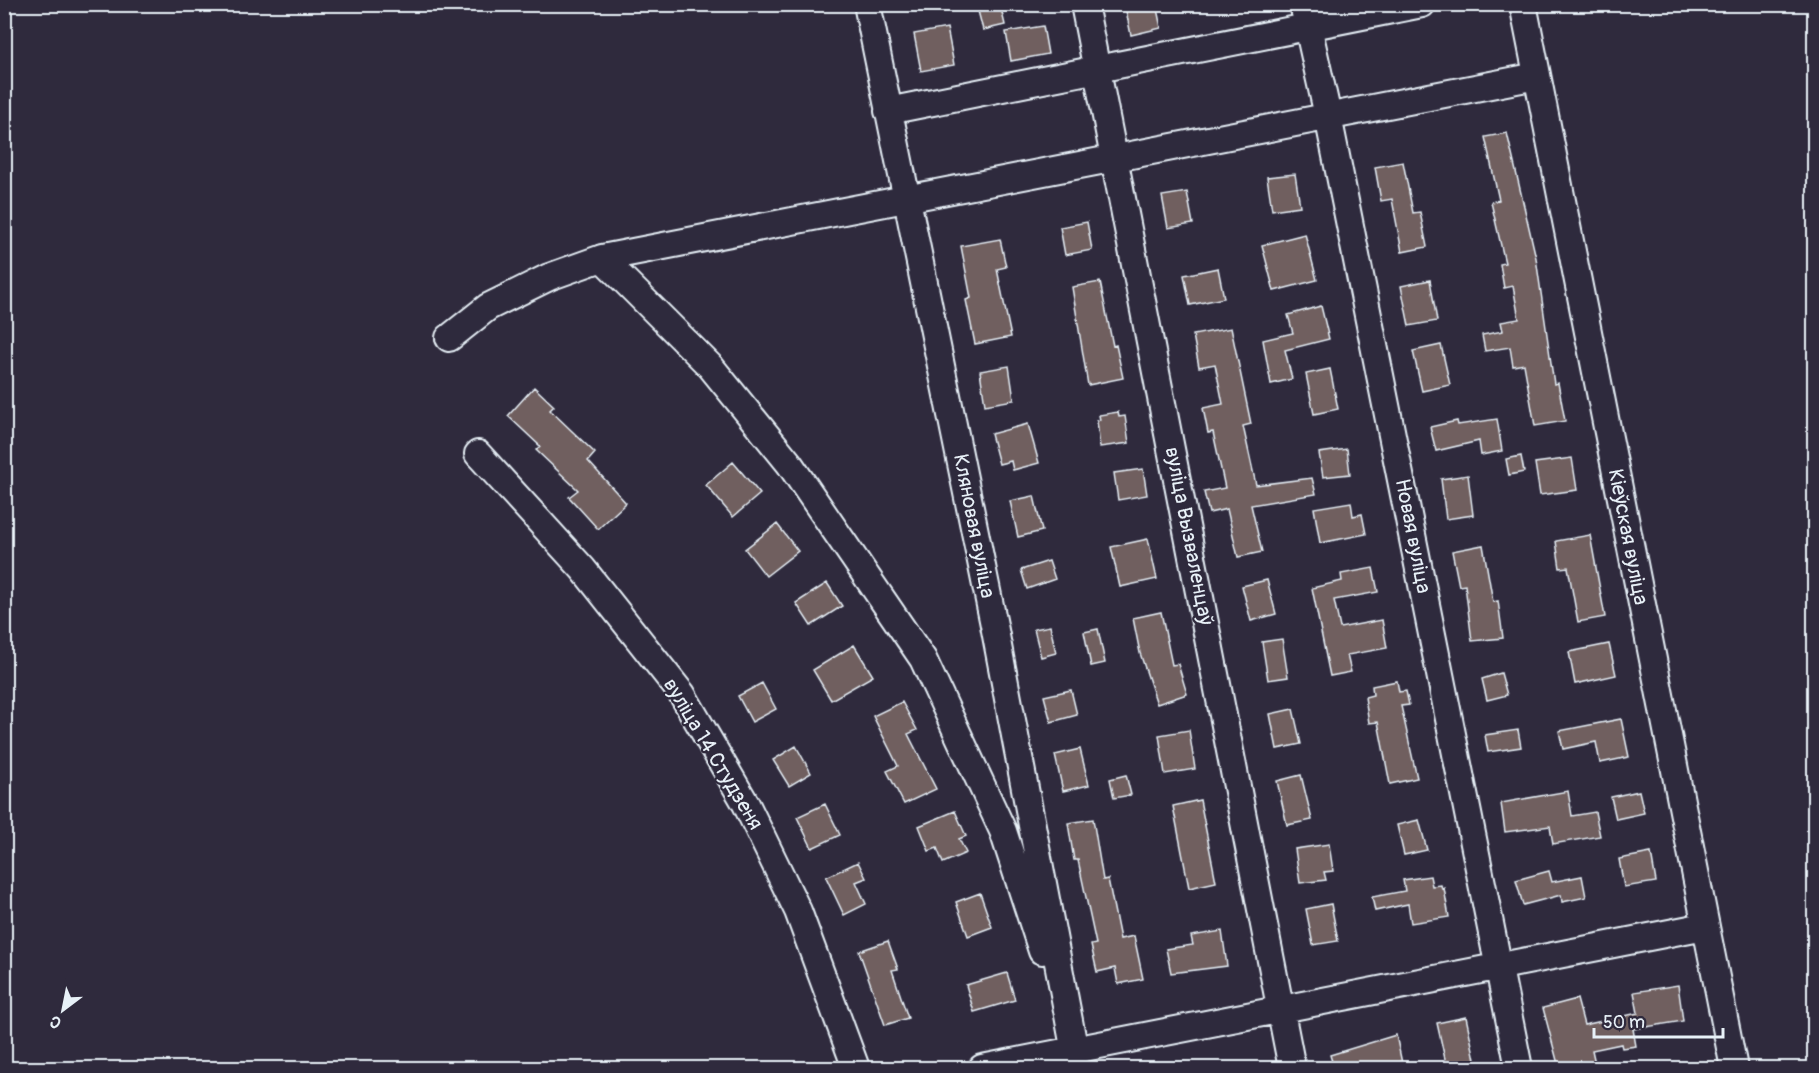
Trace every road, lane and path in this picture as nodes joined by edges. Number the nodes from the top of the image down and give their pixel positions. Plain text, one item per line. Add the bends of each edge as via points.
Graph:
1 (867, 4) edge
2 (1084, 4) edge
3 (1422, 4) edge
4 (1523, 4) edge
5 (1306, 16) edge
6 (1096, 69) junction
7 (1537, 76) junction
8 (888, 111) junction
9 (1328, 116) junction
10 (1115, 156) junction
11 (907, 198) junction
12 (602, 258) junction
13 (449, 338) dead end
14 (478, 454) dead end
15 (1705, 926) junction
16 (1499, 965) junction
17 (1280, 1010) junction
18 (1076, 1058) edge
19 (856, 1068) edge
20 (982, 1068) edge
21 (1292, 1068) edge
22 (1519, 1068) edge
23 (1734, 1068) edge

1 - 8 street, Кляновая вуліца
2 - 6 street, вуліца Вызваленцаў
3 - 5 street
4 - 7 street, Кіеўская вуліца
5 - 6 street
5 - 9 street, Новая вуліца
6 - 8 street
6 - 10 street, вуліца Вызваленцаў
7 - 9 street
7 - 15 street, Кіеўская вуліца
8 - 11 street, Кляновая вуліца
9 - 10 street
9 - 16 street, Новая вуліца
10 - 11 street
10 - 17 street, вуліца Вызваленцаў
11 - 12 street
11 - 18 street, Кляновая вуліца via 994,625
12 - 13 street via 549,277 488,307
12 - 18 street via 711,367 789,463 923,659 1002,831
14 - 19 street, вуліца 14 Студзеня via 584,569 682,694 746,804 798,911
15 - 16 street
15 - 23 street, Кіеўская вуліца
16 - 17 street
16 - 22 street, Новая вуліца
17 - 18 street
17 - 21 street, вуліца Вызваленцаў
18 - 20 street

